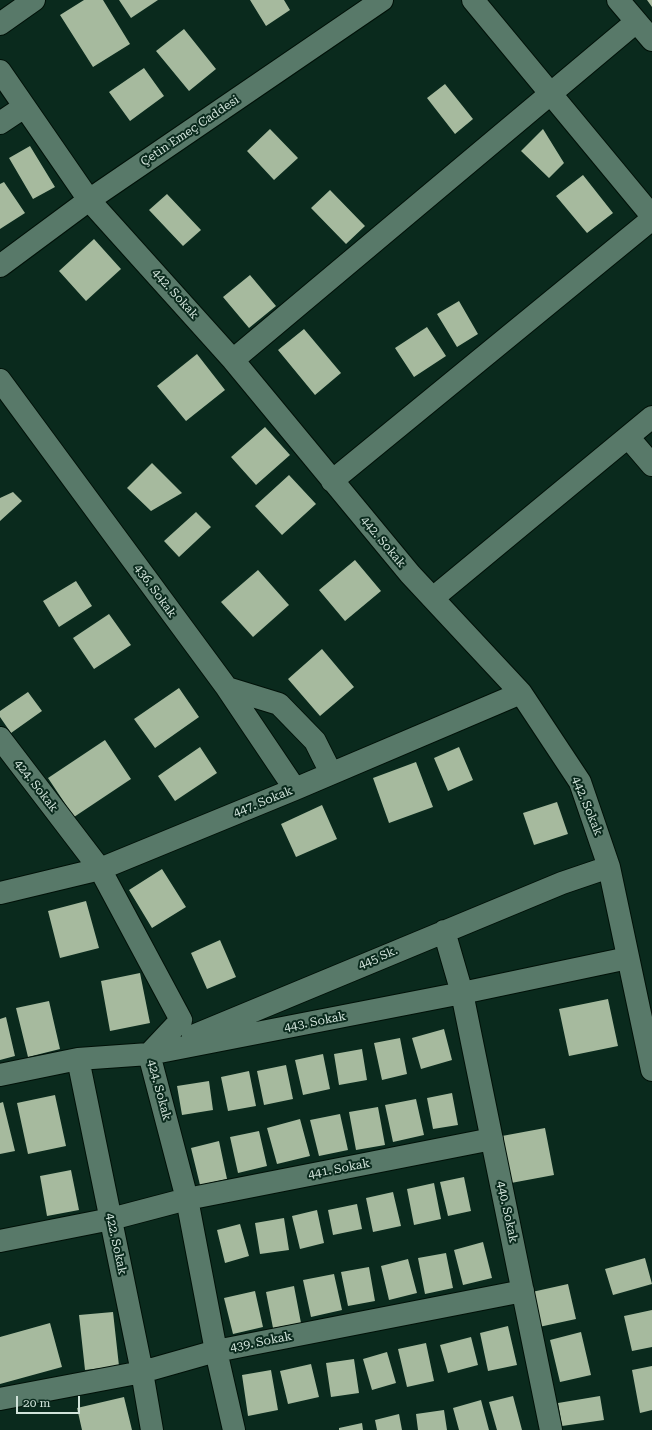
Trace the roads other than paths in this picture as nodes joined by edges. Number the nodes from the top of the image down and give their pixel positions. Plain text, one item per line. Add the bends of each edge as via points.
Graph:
1 (34, 0) edge
2 (382, 0) edge
3 (473, 0) edge
4 (618, 0) edge
5 (636, 22) junction
6 (0, 24) edge
7 (652, 40) edge
8 (0, 71) edge
9 (550, 94) junction
10 (24, 107) junction
11 (0, 123) edge
12 (90, 200) junction
13 (652, 216) edge
14 (652, 219) edge
15 (0, 266) edge
16 (234, 360) junction
17 (0, 380) edge
18 (652, 417) edge
19 (628, 437) junction
20 (652, 465) edge
21 (332, 482) junction
22 (433, 598) junction
23 (227, 688) junction
24 (521, 693) junction
25 (1, 740) edge
26 (331, 773) junction
27 (295, 789) junction
28 (610, 867) junction
29 (100, 869) junction
30 (0, 893) edge
31 (444, 931) junction
32 (628, 958) junction
33 (462, 993) junction
34 (149, 1054) junction
35 (78, 1059) junction
36 (652, 1070) edge
37 (0, 1075) edge
38 (492, 1139) junction
39 (187, 1199) junction
40 (111, 1218) junction
41 (0, 1241) edge
42 (523, 1291) junction
43 (216, 1351) junction
44 (142, 1372) junction
45 (0, 1399) edge
46 (152, 1430) edge
47 (234, 1430) edge
48 (551, 1430) edge

1 - 6 street
2 - 12 street, Çetin Emeç Caddesi
3 - 9 street
4 - 5 street
5 - 7 street
5 - 9 street
8 - 10 street, 442. Sokak
9 - 13 street
9 - 16 street
10 - 11 street
10 - 12 street, 442. Sokak
12 - 15 street, Çetin Emeç Caddesi
12 - 16 street, 442. Sokak
14 - 21 street
16 - 21 street, 442. Sokak
17 - 23 street, 436. Sokak
18 - 19 street
19 - 20 street
19 - 22 street
21 - 22 street, 442. Sokak
22 - 24 street, 442. Sokak
23 - 26 street via 279,704 315,741
23 - 27 street, 436. Sokak
24 - 26 street, 447. Sokak
24 - 28 street, 442. Sokak via 580,782
25 - 29 street, 424. Sokak
26 - 27 street, 447. Sokak
27 - 29 street, 447. Sokak
28 - 31 street, 445 Sk. via 562,883
28 - 32 street, 442. Sokak
29 - 30 street, 447. Sokak
29 - 34 street, 424. Sokak via 181,1020
31 - 33 street, 440. Sokak
31 - 34 street, 445 Sk.
32 - 33 street, 443. Sokak
32 - 36 street, 442. Sokak
33 - 34 street, 443. Sokak
33 - 38 street, 440. Sokak
34 - 35 street, 443. Sokak
34 - 39 street, 424. Sokak
35 - 37 street, 443. Sokak
35 - 40 street, 422. Sokak
38 - 39 street, 441. Sokak
38 - 42 street, 440. Sokak
39 - 40 street, 441. Sokak
39 - 43 street, 424. Sokak
40 - 41 street
40 - 44 street, 422. Sokak
42 - 43 street, 439. Sokak
42 - 48 street, 440. Sokak
43 - 44 street, 439. Sokak
43 - 47 street, 424. Sokak
44 - 45 street, 439. Sokak
44 - 46 street, 422. Sokak

